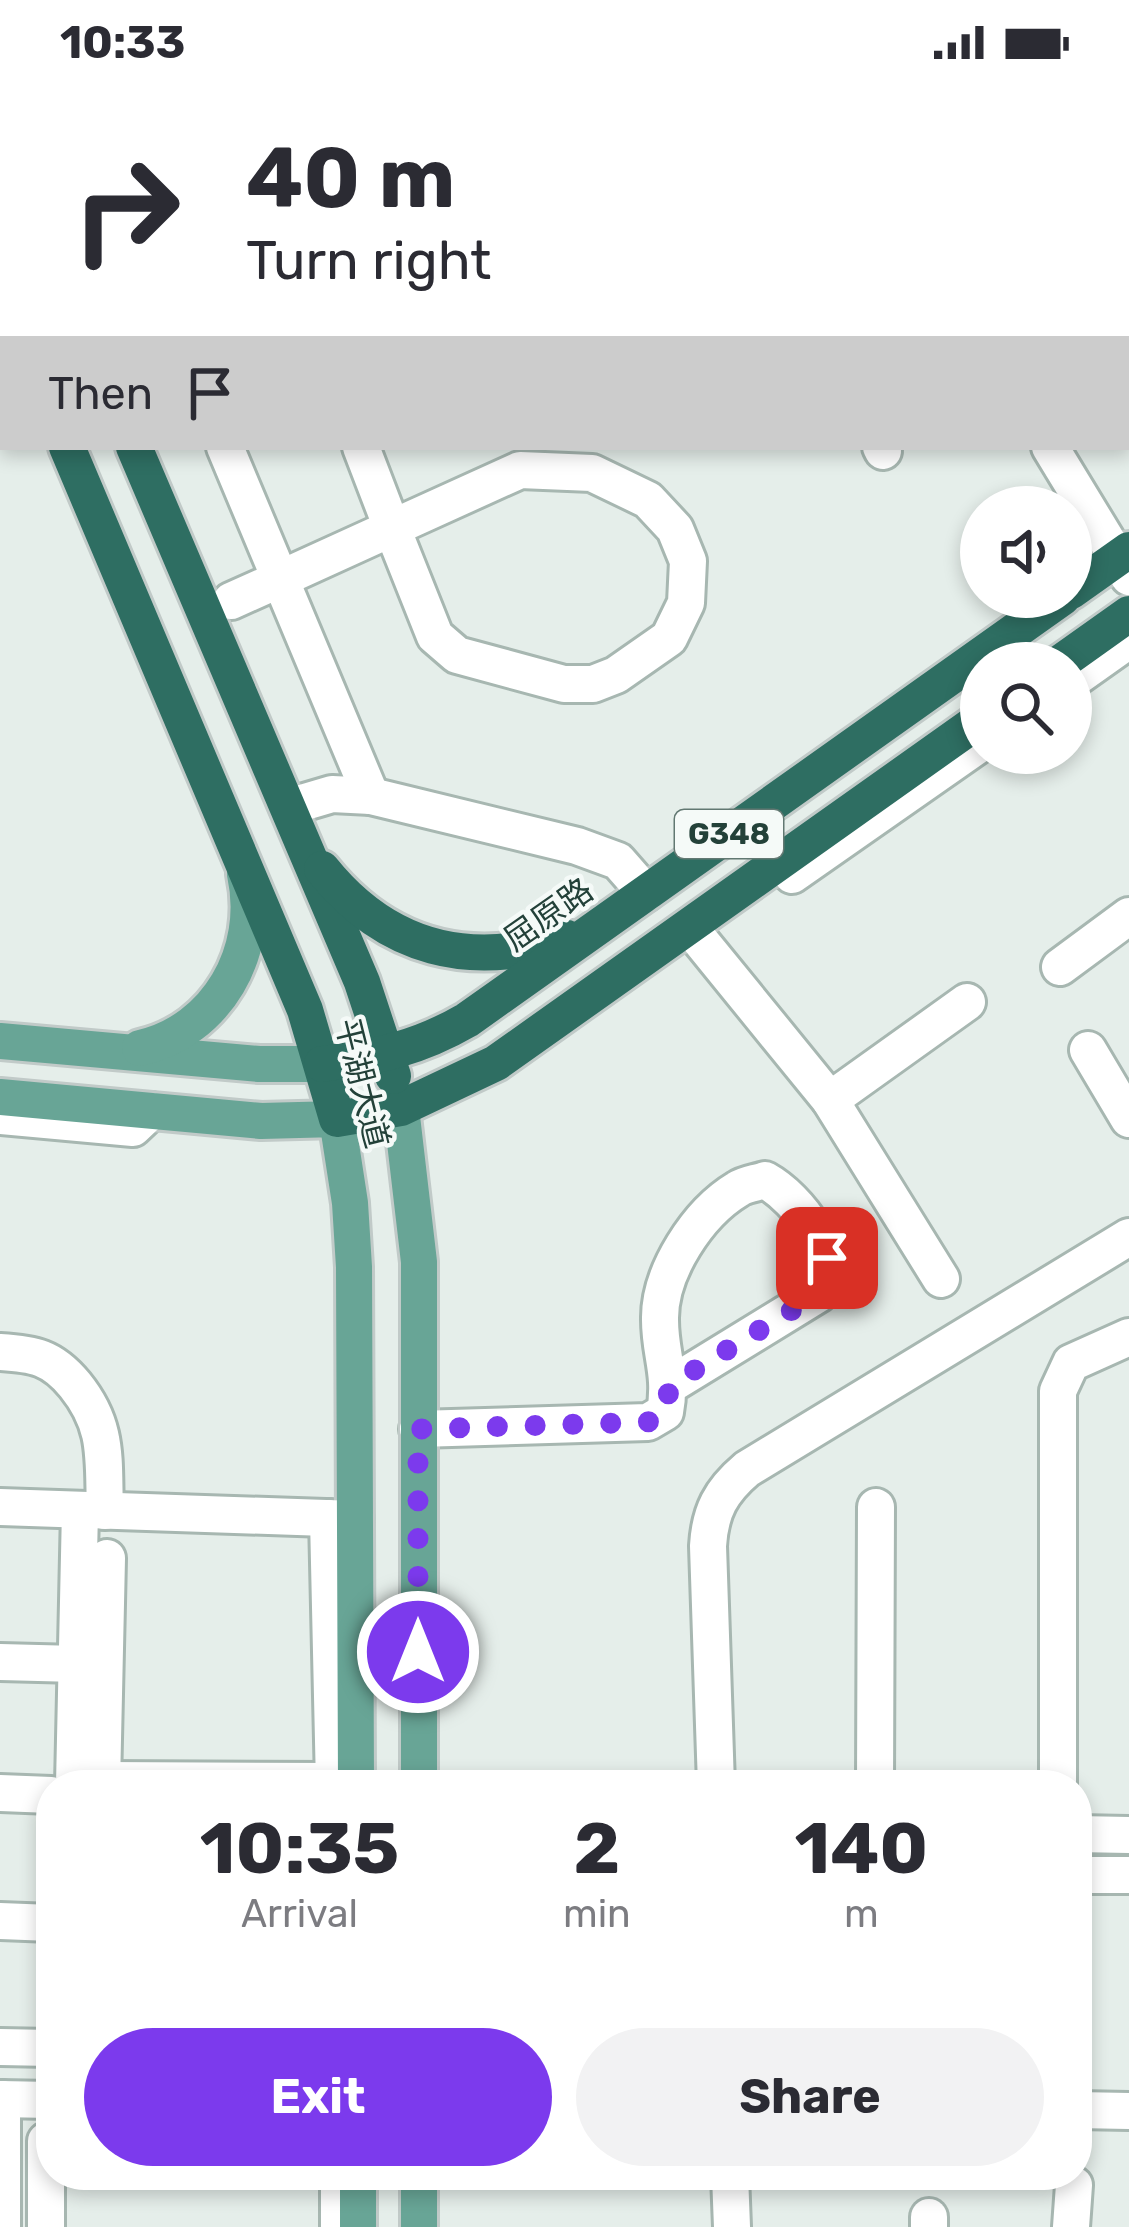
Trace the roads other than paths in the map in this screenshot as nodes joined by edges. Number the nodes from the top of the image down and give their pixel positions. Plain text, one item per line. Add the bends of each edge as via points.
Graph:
1 (68, 450) edge
2 (135, 450) edge
3 (226, 450) edge
4 (362, 450) edge
5 (1052, 450) edge
6 (515, 459) edge
7 (392, 528) junction
8 (1122, 550) edge
9 (1092, 574) edge
10 (280, 579) junction
11 (231, 601) dead end
12 (1129, 614) edge
13 (1033, 618) edge
14 (1129, 640) edge
15 (1090, 642) edge
16 (1092, 666) edge
17 (960, 734) edge
18 (960, 758) edge
19 (371, 796) junction
20 (294, 822) junction
21 (241, 859) junction
22 (632, 902) junction
23 (1129, 917) edge
24 (700, 939) junction
25 (1060, 967) dead end
26 (968, 1002) dead end
27 (0, 1041) edge
28 (1088, 1050) dead end
29 (109, 1051) junction
30 (388, 1055) junction
31 (496, 1063) junction
32 (322, 1064) junction
33 (0, 1097) edge
34 (830, 1100) junction
35 (400, 1108) junction
36 (151, 1111) junction
37 (0, 1116) edge
38 (338, 1119) junction
39 (1129, 1119) edge
40 (1129, 1237) edge
41 (941, 1280) dead end
42 (1129, 1337) edge
43 (0, 1352) edge
44 (670, 1385) junction
45 (418, 1429) junction
46 (876, 1507) dead end
47 (0, 1508) edge
48 (92, 1510) junction
49 (341, 1518) junction
50 (107, 1558) dead end
51 (0, 1662) edge
52 (77, 1664) junction
53 (91, 1770) edge
54 (94, 1770) edge
55 (342, 1770) edge
56 (419, 1770) edge
57 (715, 1770) edge
58 (874, 1770) edge
59 (1058, 1770) edge
60 (0, 1793) edge
61 (36, 1794) edge
62 (1092, 1834) edge
63 (1129, 1835) edge
64 (1092, 1875) edge
65 (1129, 1875) edge
66 (0, 1921) edge
67 (36, 1922) edge
68 (0, 2047) edge
69 (36, 2048) edge
70 (1, 2099) edge
71 (36, 2100) edge
72 (1092, 2110) edge
73 (1129, 2111) edge
74 (1, 2141) edge
75 (46, 2190) edge
76 (339, 2190) edge
77 (358, 2190) edge
78 (419, 2190) edge
79 (731, 2190) edge
80 (1074, 2190) edge
81 (2, 2227) edge
82 (46, 2227) edge
83 (339, 2227) edge
84 (358, 2227) edge
85 (419, 2227) edge
86 (732, 2227) edge
87 (1071, 2227) edge

1 - 21 highway, 平湖大道
2 - 20 highway, 平湖大道
3 - 10 street
4 - 7 street
5 - 8 street
6 - 7 street
6 - 7 street via 592,472 648,500 675,529 688,561 686,604 669,638 616,676 564,684 457,655 435,636
7 - 10 street
8 - 9 highway
10 - 11 street
10 - 19 street
12 - 15 highway
13 - 22 highway, 屈原路 / G348
14 - 16 street
17 - 31 highway, G348
18 - 24 street
19 - 20 street via 332,794
19 - 22 street via 618,861
20 - 22 highway via 357,905 438,950 531,950
20 - 30 highway, 平湖大道
21 - 29 main road via 247,926 226,989 177,1037
21 - 32 highway, 平湖大道
22 - 30 highway, 屈原路 / G348 via 467,1020
23 - 25 street
24 - 31 street
24 - 34 street
26 - 34 street
27 - 29 main road, 屈原路
28 - 39 street
29 - 32 main road, 屈原路
30 - 32 highway, 屈原路 / G348
30 - 35 highway, 平湖大道
31 - 35 highway, G348
32 - 38 highway, 平湖大道
33 - 36 main road
34 - 41 street
35 - 38 highway, G348
35 - 45 main road, 平湖大道 via 419,1262
36 - 37 street via 133,1129
36 - 38 main road
38 - 49 main road, 平湖大道 via 354,1267
40 - 57 street via 747,1468 717,1500 708,1546
42 - 59 street via 1071,1364 1058,1391
43 - 48 street via 58,1364 95,1410 103,1435
44 - 44 street via 660,1323 670,1269 702,1222 740,1187 765,1180 788,1193 827,1258 828,1277 820,1293
44 - 45 street via 665,1412 648,1422
45 - 56 main road, 平湖大道
46 - 58 street
47 - 48 street
48 - 49 street
48 - 52 street
49 - 55 main road, 平湖大道
50 - 54 street
51 - 52 street
52 - 53 street
60 - 61 street
62 - 63 street
64 - 65 street
66 - 67 street
68 - 69 street
70 - 71 street
70 - 74 street
72 - 73 street
74 - 81 street
75 - 82 street
76 - 83 street
77 - 84 main road
78 - 85 main road
79 - 86 street
80 - 87 street

